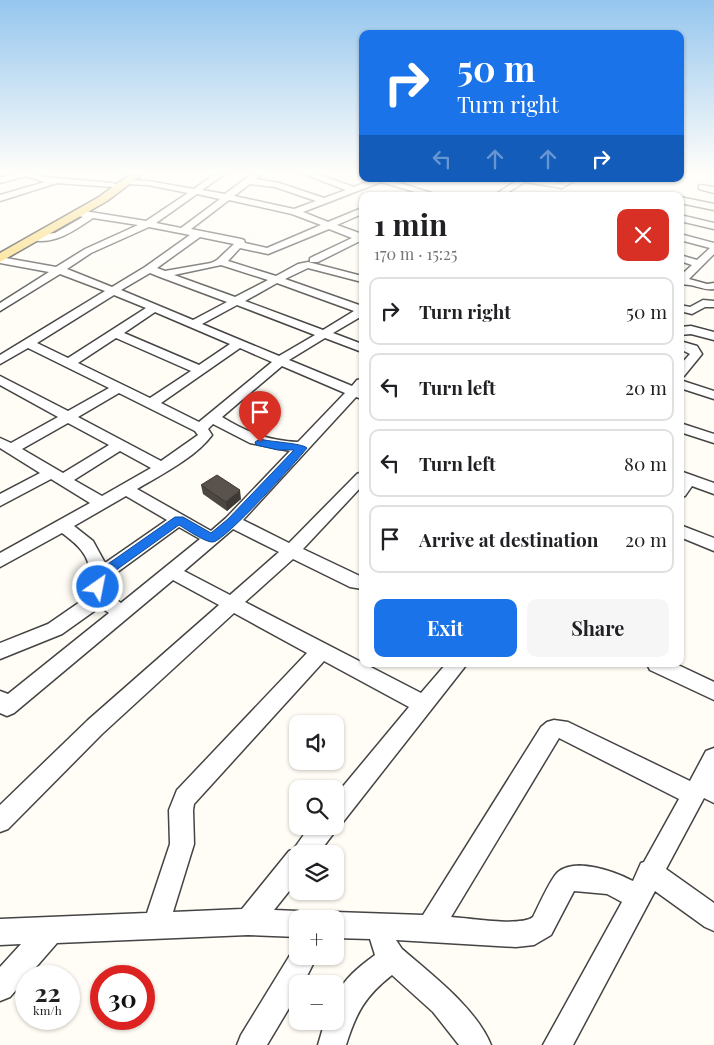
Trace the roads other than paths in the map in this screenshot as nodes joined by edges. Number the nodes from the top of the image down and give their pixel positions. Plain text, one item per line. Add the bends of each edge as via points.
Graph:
1 (52, 222) edge
2 (64, 222) edge
3 (82, 222) edge
4 (132, 222) edge
5 (151, 222) edge
6 (195, 222) edge
7 (320, 222) edge
8 (337, 222) edge
9 (696, 222) edge
10 (148, 224) junction
11 (328, 225) junction
12 (714, 226) edge
13 (183, 230) junction
14 (198, 233) junction
15 (359, 236) edge
16 (35, 238) junction
17 (359, 238) edge
18 (684, 238) edge
19 (240, 245) junction
20 (714, 247) edge
21 (0, 250) edge
22 (684, 259) edge
23 (314, 260) dead end
24 (2, 261) edge
25 (220, 262) junction
26 (700, 264) junction
27 (149, 269) junction
28 (59, 270) junction
29 (164, 275) junction
30 (359, 278) edge
31 (684, 278) edge
32 (275, 279) junction
33 (684, 282) edge
34 (714, 286) edge
35 (113, 292) junction
36 (236, 301) junction
37 (714, 304) edge
38 (0, 308) edge
39 (154, 308) junction
40 (684, 309) edge
41 (359, 310) edge
42 (359, 313) edge
43 (194, 324) junction
44 (684, 331) edge
45 (114, 333) junction
46 (324, 334) junction
47 (714, 336) edge
48 (28, 343) junction
49 (240, 343) junction
50 (684, 346) edge
51 (359, 347) edge
52 (0, 360) edge
53 (281, 360) junction
54 (69, 363) junction
55 (684, 368) edge
56 (200, 370) junction
57 (0, 380) edge
58 (714, 382) edge
59 (684, 385) edge
60 (16, 388) junction
61 (119, 388) junction
62 (359, 390) edge
63 (359, 391) edge
64 (709, 394) edge
65 (0, 397) edge
66 (152, 404) junction
67 (69, 417) junction
68 (212, 417) junction
69 (200, 428) junction
70 (684, 428) edge
71 (714, 439) edge
72 (120, 445) junction
73 (6, 446) edge
74 (302, 448) junction
75 (162, 468) junction
76 (57, 476) junction
77 (359, 480) edge
78 (684, 483) edge
79 (126, 489) junction
80 (714, 489) edge
81 (0, 501) edge
82 (102, 503) junction
83 (179, 519) junction
84 (232, 522) junction
85 (62, 525) junction
86 (684, 532) edge
87 (212, 539) junction
88 (714, 544) edge
89 (292, 550) junction
90 (0, 560) edge
91 (172, 572) junction
92 (99, 576) junction
93 (359, 582) edge
94 (100, 598) junction
95 (232, 604) junction
96 (122, 612) junction
97 (321, 650) junction
98 (0, 651) edge
99 (455, 667) edge
100 (663, 667) edge
101 (714, 691) edge
102 (424, 705) junction
103 (2, 706) edge
104 (714, 758) edge
105 (702, 790) edge
106 (344, 803) edge
107 (0, 821) edge
108 (318, 835) edge
109 (310, 845) edge
110 (289, 871) edge
111 (650, 872) junction
112 (637, 896) junction
113 (714, 918) edge
114 (248, 922) junction
115 (289, 924) edge
116 (344, 925) edge
117 (156, 926) junction
118 (380, 926) junction
119 (430, 928) junction
120 (51, 930) junction
121 (0, 932) edge
122 (393, 958) junction
123 (299, 965) edge
124 (0, 987) edge
125 (251, 1045) edge
126 (332, 1045) edge
127 (477, 1045) edge
128 (557, 1045) edge

1 - 21 main road
2 - 16 main road
3 - 16 street via 54,238
4 - 10 street
5 - 10 street
6 - 13 street
7 - 11 street
8 - 11 street
9 - 12 street
10 - 13 street
10 - 28 street via 88,251
11 - 15 street
11 - 19 street via 268,251
13 - 14 street
14 - 19 street via 241,242
14 - 27 street
16 - 24 main road
17 - 23 street
18 - 20 street
19 - 25 street
20 - 26 street
22 - 26 street
24 - 28 street
25 - 29 street
25 - 32 street
26 - 31 street
27 - 29 street
27 - 35 street
28 - 35 street
28 - 38 street
29 - 36 street
30 - 32 street via 305,265
32 - 36 street
32 - 41 street
33 - 34 street
35 - 39 street
35 - 48 street
36 - 43 street
36 - 46 street
37 - 40 street via 703,303 692,311
39 - 43 street
39 - 45 street
42 - 46 street
43 - 49 street
44 - 47 street
45 - 54 street
45 - 56 street
46 - 51 street
46 - 53 street
48 - 52 street
48 - 54 street
49 - 53 street
49 - 56 street
50 - 55 street via 693,349 696,354
53 - 62 street
53 - 68 street
54 - 61 street
56 - 66 street
57 - 60 street
58 - 64 street
59 - 64 street
60 - 65 street
60 - 67 street
61 - 66 street
61 - 67 street
63 - 74 street
66 - 69 street
67 - 72 street
67 - 73 street
68 - 69 street
68 - 74 street via 260,442
69 - 75 street via 205,435 203,438
70 - 71 street
72 - 75 street
72 - 76 street
73 - 76 street
74 - 84 street
75 - 79 street
76 - 81 street
76 - 82 street
77 - 89 street
78 - 80 street
79 - 82 street
79 - 83 street
82 - 85 street
83 - 87 street
83 - 92 street
84 - 87 street
84 - 89 street
85 - 90 street
85 - 92 street via 90,548 97,560
86 - 88 street
87 - 91 street
89 - 93 street
89 - 95 street
91 - 95 street
91 - 96 street
92 - 94 street
94 - 96 street
94 - 98 street via 55,630
95 - 97 street
95 - 107 street via 95,726
96 - 103 street
97 - 102 street
97 - 117 street via 185,798 181,810 182,844
99 - 102 street
100 - 101 street
102 - 106 street
104 - 105 street
105 - 111 street
105 - 119 street via 561,729 554,729
108 - 109 street
110 - 114 street
111 - 112 street
111 - 113 street
112 - 119 street via 609,882 572,878 566,881 542,926 534,932 516,934
112 - 128 street
114 - 115 street
114 - 117 street
116 - 118 street
117 - 120 street
118 - 119 street
118 - 122 street via 385,948
120 - 121 street
120 - 124 street
122 - 126 street via 357,989 344,1008
122 - 127 street via 443,1002
123 - 125 street

